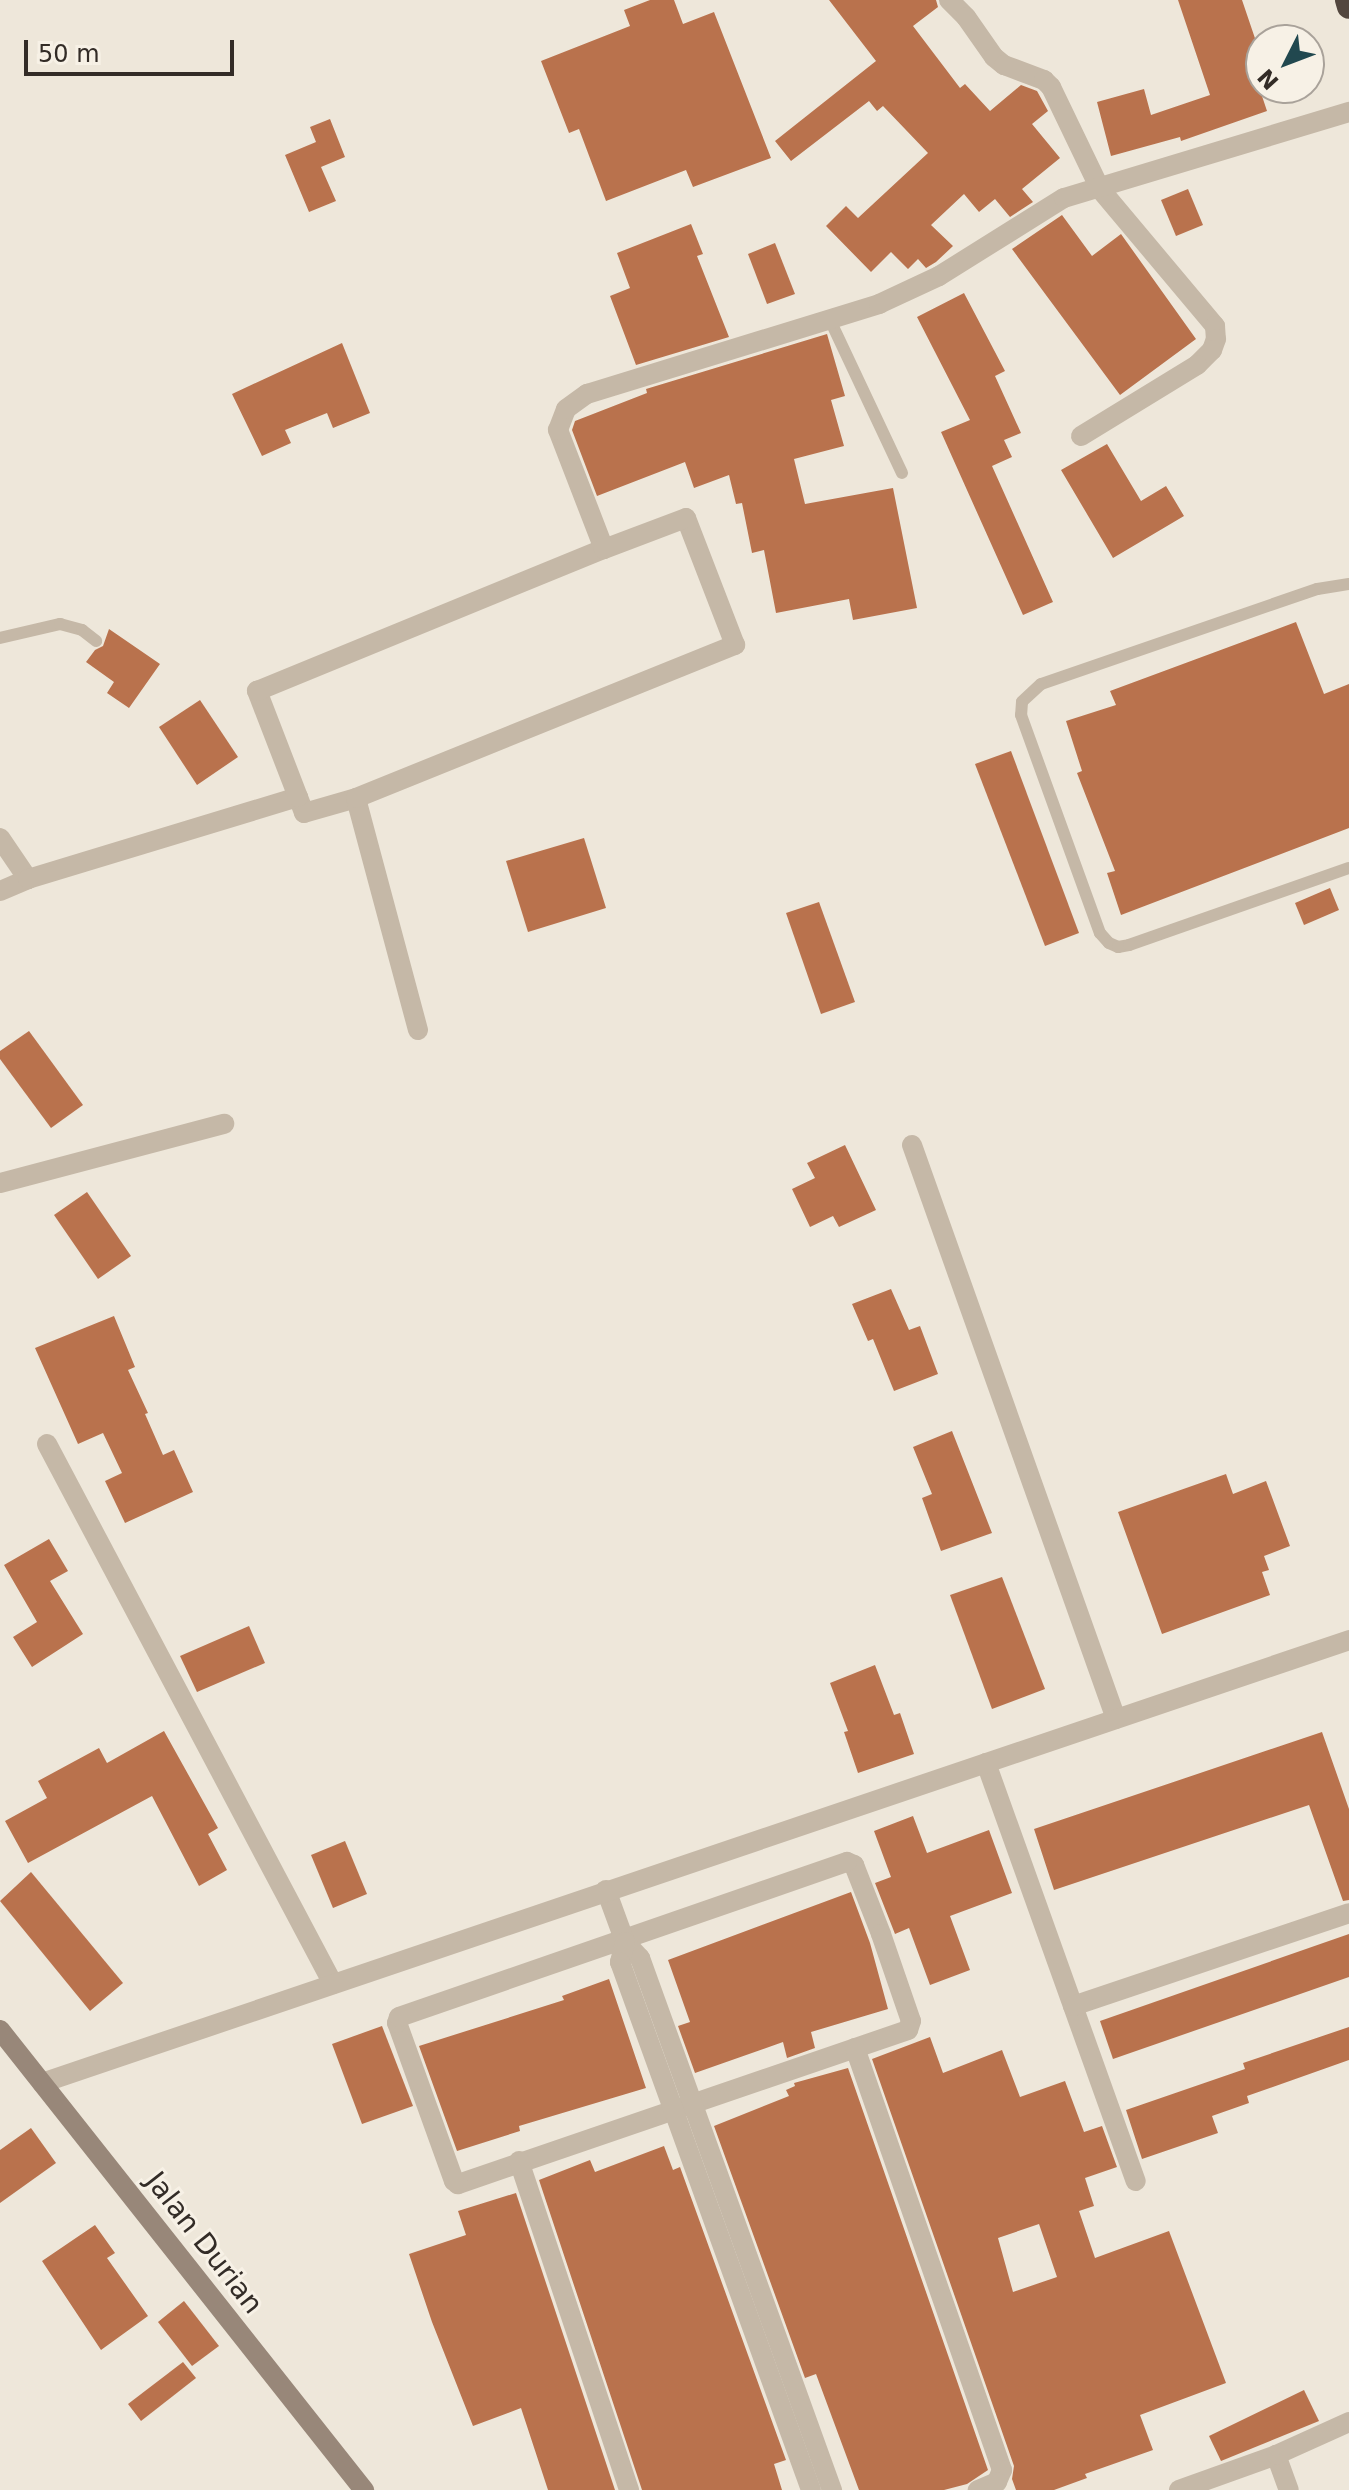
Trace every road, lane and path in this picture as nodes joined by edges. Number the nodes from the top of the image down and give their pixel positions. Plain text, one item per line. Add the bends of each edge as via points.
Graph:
1 (949, 0) edge
2 (1347, 0) edge
3 (1349, 7) edge
4 (1349, 112) edge
5 (1100, 189) junction
6 (830, 320) junction
7 (1081, 436) dead end
8 (902, 473) dead end
9 (604, 549) junction
10 (1349, 584) edge
11 (0, 638) edge
12 (96, 641) dead end
13 (298, 797) junction
14 (356, 798) junction
15 (0, 838) edge
16 (1349, 868) edge
17 (28, 879) junction
18 (0, 891) edge
19 (418, 1030) dead end
20 (224, 1124) dead end
21 (912, 1145) dead end
22 (0, 1183) edge
23 (47, 1444) dead end
24 (1349, 1640) edge
25 (1116, 1719) junction
26 (986, 1763) junction
27 (606, 1890) junction
28 (1349, 1913) edge
29 (625, 1942) junction
30 (333, 1984) junction
31 (1073, 2006) junction
32 (0, 2030) edge
33 (855, 2048) junction
34 (42, 2083) junction
35 (684, 2106) junction
36 (519, 2161) junction
37 (1136, 2181) dead end
38 (1349, 2422) edge
39 (1276, 2455) junction
40 (364, 2490) edge
41 (629, 2490) edge
42 (811, 2490) edge
43 (832, 2490) edge
44 (978, 2490) edge
45 (1179, 2490) edge
46 (1289, 2490) edge

1 - 5 street via 994,57 1051,87
2 - 3 highway
4 - 5 street
5 - 6 street via 1064,198 910,290
5 - 7 street via 1215,326 1216,339 1197,365
6 - 8 lane
6 - 9 street via 587,394 566,409 558,430
9 - 13 street via 257,691
9 - 14 street via 686,518 735,645
10 - 16 lane via 1317,589 1041,684 1022,702 1021,715 1100,933 1109,943 1129,945
11 - 12 lane via 60,624
13 - 14 street via 304,813
13 - 17 street
14 - 19 street
15 - 17 street
17 - 18 street
20 - 22 street
21 - 25 street
23 - 30 street
24 - 25 street
25 - 26 street
26 - 27 street
26 - 31 street
27 - 29 street
27 - 30 street
28 - 31 street
29 - 33 street via 851,1863 911,2021 903,2032
29 - 35 street via 640,1958
29 - 36 street via 397,2020 454,2181 458,2184
30 - 34 street
31 - 37 street
32 - 34 street, Jalan Durian
33 - 35 street
33 - 44 street via 1002,2470 997,2482
34 - 40 street, Jalan Durian
35 - 36 street
35 - 42 street
35 - 43 street
36 - 41 street
38 - 39 street
39 - 45 street
39 - 46 street

